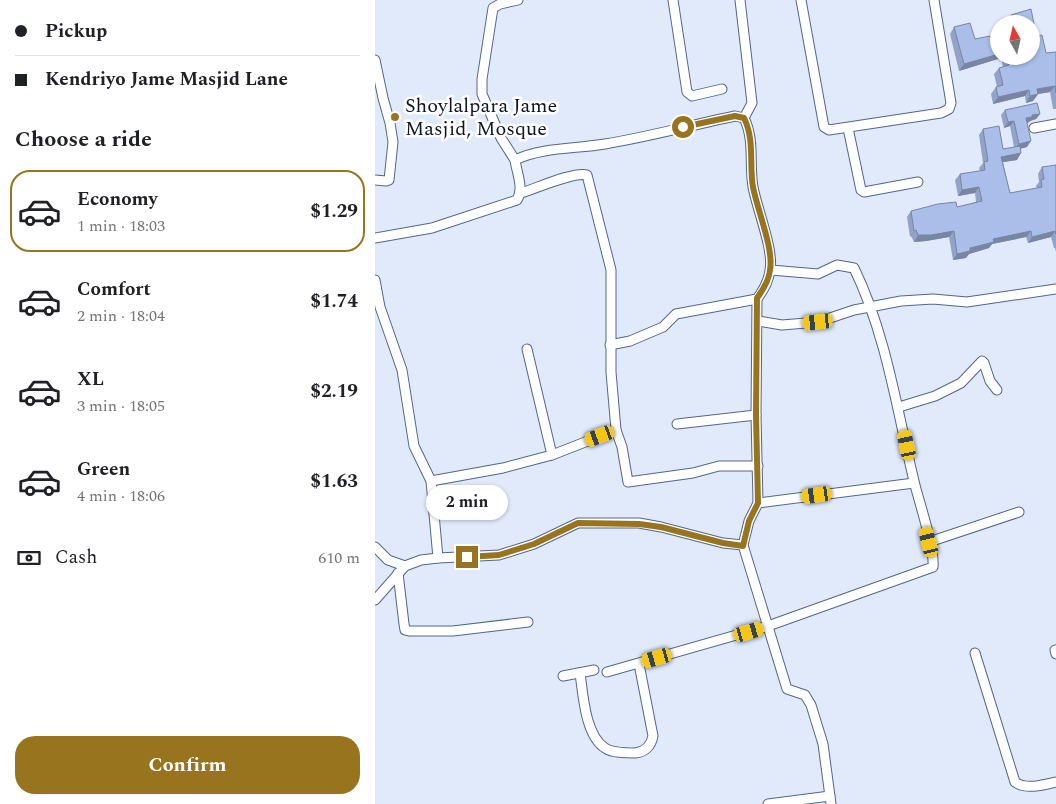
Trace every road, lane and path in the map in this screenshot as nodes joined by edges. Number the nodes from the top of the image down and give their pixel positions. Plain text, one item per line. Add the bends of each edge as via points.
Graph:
1 (518, 0) edge
2 (673, 0) edge
3 (740, 0) edge
4 (801, 0) edge
5 (934, 0) edge
6 (375, 60) edge
7 (722, 89) dead end
8 (744, 118) junction
9 (1056, 124) edge
10 (848, 128) junction
11 (1034, 128) dead end
12 (515, 160) junction
13 (375, 180) edge
14 (918, 182) dead end
15 (521, 194) junction
16 (375, 238) edge
17 (771, 270) junction
18 (375, 280) edge
19 (1056, 290) edge
20 (757, 298) junction
21 (871, 307) junction
22 (758, 321) junction
23 (610, 345) junction
24 (527, 349) dead end
25 (997, 390) dead end
26 (899, 407) junction
27 (756, 415) junction
28 (677, 424) dead end
29 (616, 430) junction
30 (552, 455) junction
31 (758, 466) junction
32 (431, 481) junction
33 (914, 482) junction
34 (758, 503) junction
35 (1019, 512) dead end
36 (929, 542) junction
37 (743, 546) junction
38 (375, 547) edge
39 (438, 558) junction
40 (402, 569) junction
41 (375, 600) edge
42 (528, 622) dead end
43 (768, 626) junction
44 (975, 653) dead end
45 (639, 664) junction
46 (594, 670) dead end
47 (607, 672) dead end
48 (580, 673) junction
49 (563, 676) dead end
50 (1056, 782) edge
51 (831, 800) edge
52 (768, 804) edge

1 - 12 street via 493,8 482,79 482,94 501,138
2 - 7 street via 687,92 692,96
3 - 8 street via 752,103
4 - 10 street via 824,127 829,130
5 - 10 street via 951,103 949,110
6 - 13 street via 393,142 389,180
8 - 12 street via 735,116 605,144 539,152
8 - 17 street via 752,147 753,186 768,243
9 - 11 street
10 - 14 street via 861,190
12 - 15 street
15 - 16 street via 517,200 432,228
15 - 23 street via 567,177 587,175 611,270
17 - 20 street
17 - 21 street via 818,274 837,265 854,268
18 - 32 street via 380,307 402,370 415,446
19 - 21 street via 967,302 909,300
20 - 22 street
20 - 23 street via 676,314 663,327 631,341
21 - 22 street via 818,322 782,325
21 - 26 street
22 - 27 street
23 - 29 street
24 - 30 street
25 - 26 street via 982,361 961,382 935,396
26 - 33 street
27 - 28 street
27 - 31 street
29 - 30 street
29 - 31 street via 628,482 719,466
30 - 32 street
31 - 34 street
32 - 39 street
33 - 34 street
33 - 36 street
34 - 37 street via 749,521
35 - 36 street
36 - 43 street via 932,569
37 - 39 street via 661,527 578,523 534,544 499,555
37 - 43 street
38 - 40 street
39 - 40 street via 421,560
40 - 41 street
40 - 42 street via 405,630 453,631
43 - 45 street
43 - 51 street via 787,689 805,695 811,705 823,744
44 - 50 street via 1015,782 1026,787
45 - 47 street
45 - 48 street via 653,736 647,749 640,753 605,748 595,738 588,722
46 - 48 street
48 - 49 street
51 - 52 street

